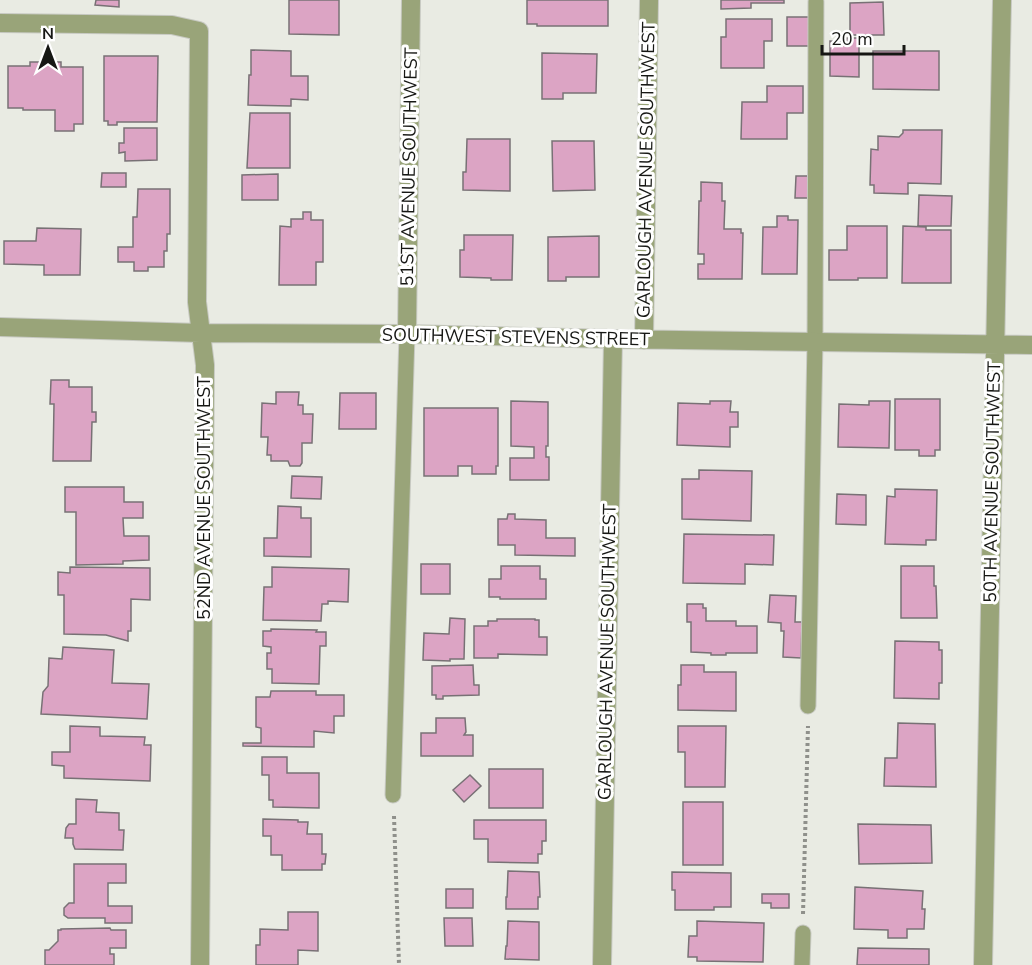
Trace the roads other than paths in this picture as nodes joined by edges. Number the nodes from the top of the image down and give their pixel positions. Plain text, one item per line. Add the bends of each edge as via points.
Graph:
1 (411, 0) edge
2 (649, 0) edge
3 (1002, 0) edge
4 (816, 2) dead end
5 (0, 23) edge
6 (0, 327) edge
7 (200, 333) junction
8 (407, 334) junction
9 (613, 339) junction
10 (644, 340) junction
11 (815, 342) junction
12 (995, 344) junction
13 (1032, 345) edge
14 (808, 706) road end
15 (393, 795) road end
16 (803, 933) road end
17 (200, 965) edge
18 (602, 965) edge
19 (802, 965) edge
20 (983, 965) edge

1 - 8 street, 51ST AVENUE SOUTHWEST
2 - 10 street, GARLOUGH AVENUE SOUTHWEST
3 - 12 street, 50TH AVENUE SOUTHWEST
4 - 11 lane
5 - 7 street, 52ND AVENUE SOUTHWEST via 172,24 199,31
6 - 7 street, SOUTHWEST STEVENS STREET
7 - 8 street, SOUTHWEST STEVENS STREET
7 - 17 street, 52ND AVENUE SOUTHWEST via 205,365
8 - 9 street, SOUTHWEST STEVENS STREET
8 - 15 lane
9 - 10 street, SOUTHWEST STEVENS STREET
9 - 18 street, GARLOUGH AVENUE SOUTHWEST
10 - 11 street, SOUTHWEST STEVENS STREET
11 - 12 street, SOUTHWEST STEVENS STREET
11 - 14 lane
12 - 13 street, SOUTHWEST STEVENS STREET
12 - 20 street, 50TH AVENUE SOUTHWEST
16 - 19 lane

